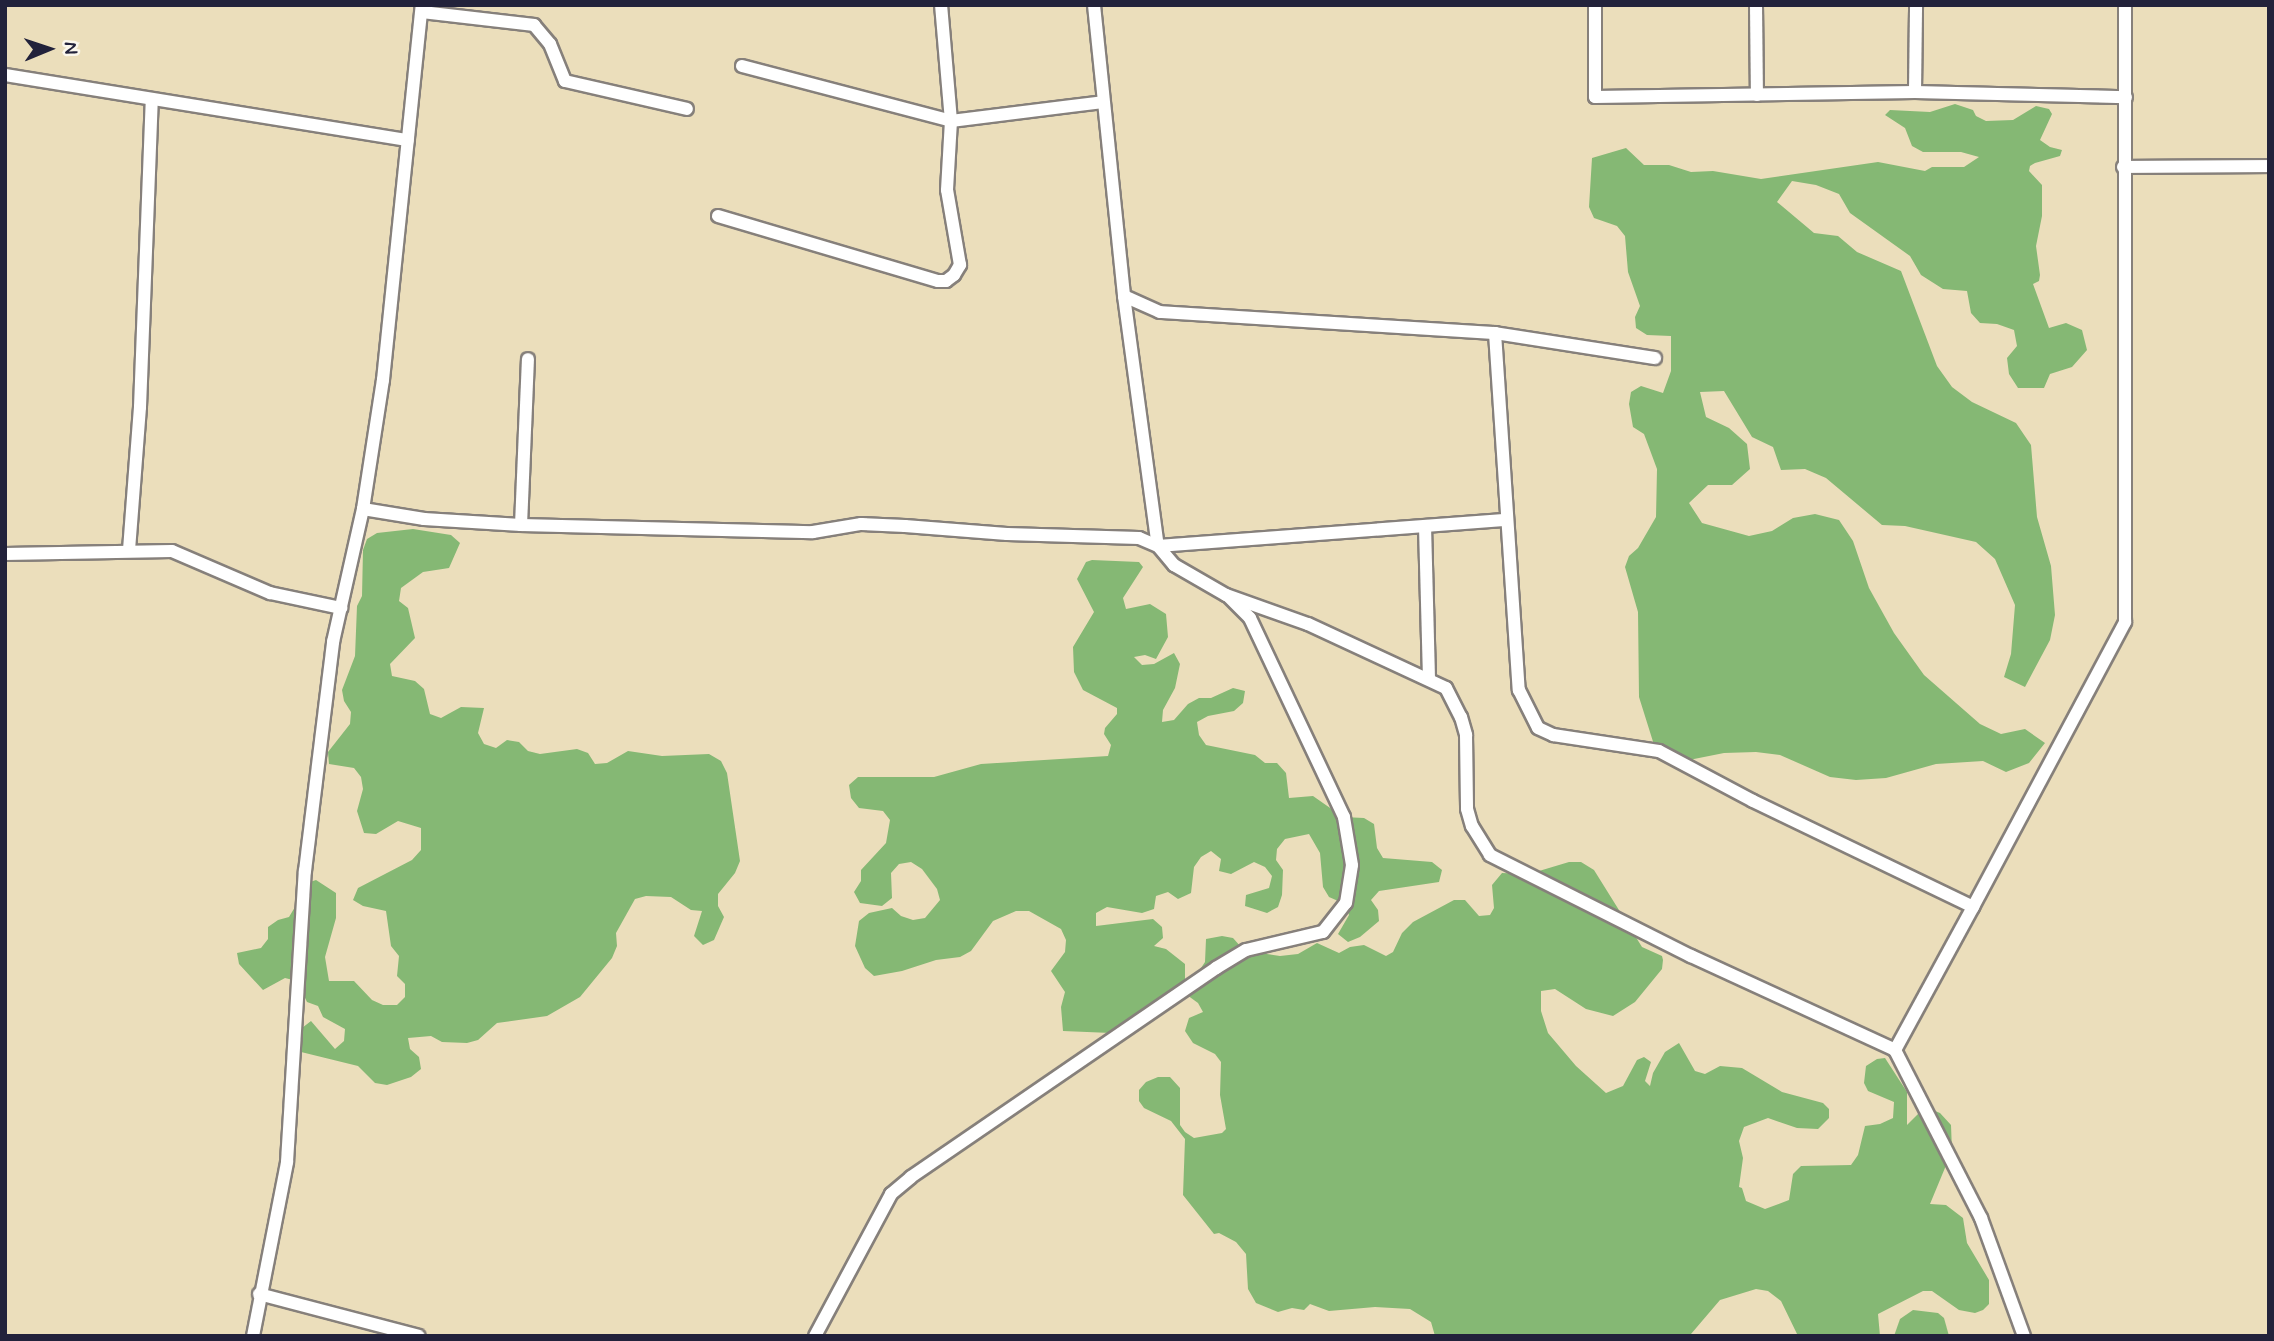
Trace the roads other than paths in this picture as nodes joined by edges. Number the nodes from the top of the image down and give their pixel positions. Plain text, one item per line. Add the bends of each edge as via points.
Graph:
1 (940, 5) edge
2 (1094, 5) edge
3 (1595, 5) edge
4 (1756, 5) edge
5 (1916, 5) edge
6 (2125, 5) edge
7 (422, 9) edge
8 (742, 66) dead end
9 (5, 75) edge
10 (1915, 92) junction
11 (1757, 95) junction
12 (2126, 97) junction
13 (152, 99) junction
14 (1103, 102) junction
15 (687, 108) dead end
16 (951, 121) junction
17 (408, 139) junction
18 (2269, 166) edge
19 (2123, 167) junction
20 (718, 216) dead end
21 (1124, 296) junction
22 (1495, 334) junction
23 (1655, 358) dead end
24 (528, 359) dead end
25 (363, 509) junction
26 (1507, 520) junction
27 (521, 525) junction
28 (1425, 526) junction
29 (1158, 546) junction
30 (129, 550) junction
31 (5, 554) edge
32 (1226, 595) junction
33 (341, 608) junction
34 (1429, 679) junction
35 (1973, 907) junction
36 (1895, 1050) junction
37 (259, 1294) junction
38 (253, 1336) edge
39 (419, 1336) edge
40 (815, 1336) edge
41 (2024, 1336) edge

1 - 16 street
2 - 14 street
3 - 11 street via 1595,97
4 - 11 street
5 - 10 street
6 - 12 street
7 - 15 street via 534,25 550,44 565,81
7 - 17 street
8 - 16 street
9 - 13 street
10 - 11 street
10 - 12 street
12 - 19 street
13 - 17 street
13 - 30 street via 140,407
14 - 16 street
14 - 21 street
16 - 20 street via 947,190 960,265 946,281
17 - 25 street via 383,380
18 - 19 street
19 - 35 street via 2125,622
21 - 22 street via 1160,312
21 - 29 street
22 - 23 street
22 - 26 street
24 - 27 street
25 - 27 street via 424,519
25 - 33 street
26 - 28 street
26 - 35 street via 1519,690 1538,728 1553,735 1659,751 1753,802
27 - 29 street via 813,532 861,524 1139,538
28 - 29 street
28 - 34 street
29 - 32 street via 1174,565
30 - 31 street
30 - 33 street via 172,551 270,593
32 - 34 street via 1308,624
32 - 40 street via 1250,618 1344,817 1352,865 1346,903 1323,932 1246,950 1216,968 911,1177 891,1194
33 - 37 street via 332,642 306,871 287,1162
34 - 36 street via 1446,688 1461,717 1468,755 1467,809 1479,841 1490,855 1691,956
35 - 36 street
36 - 41 street via 1980,1218
37 - 38 street
37 - 39 street

